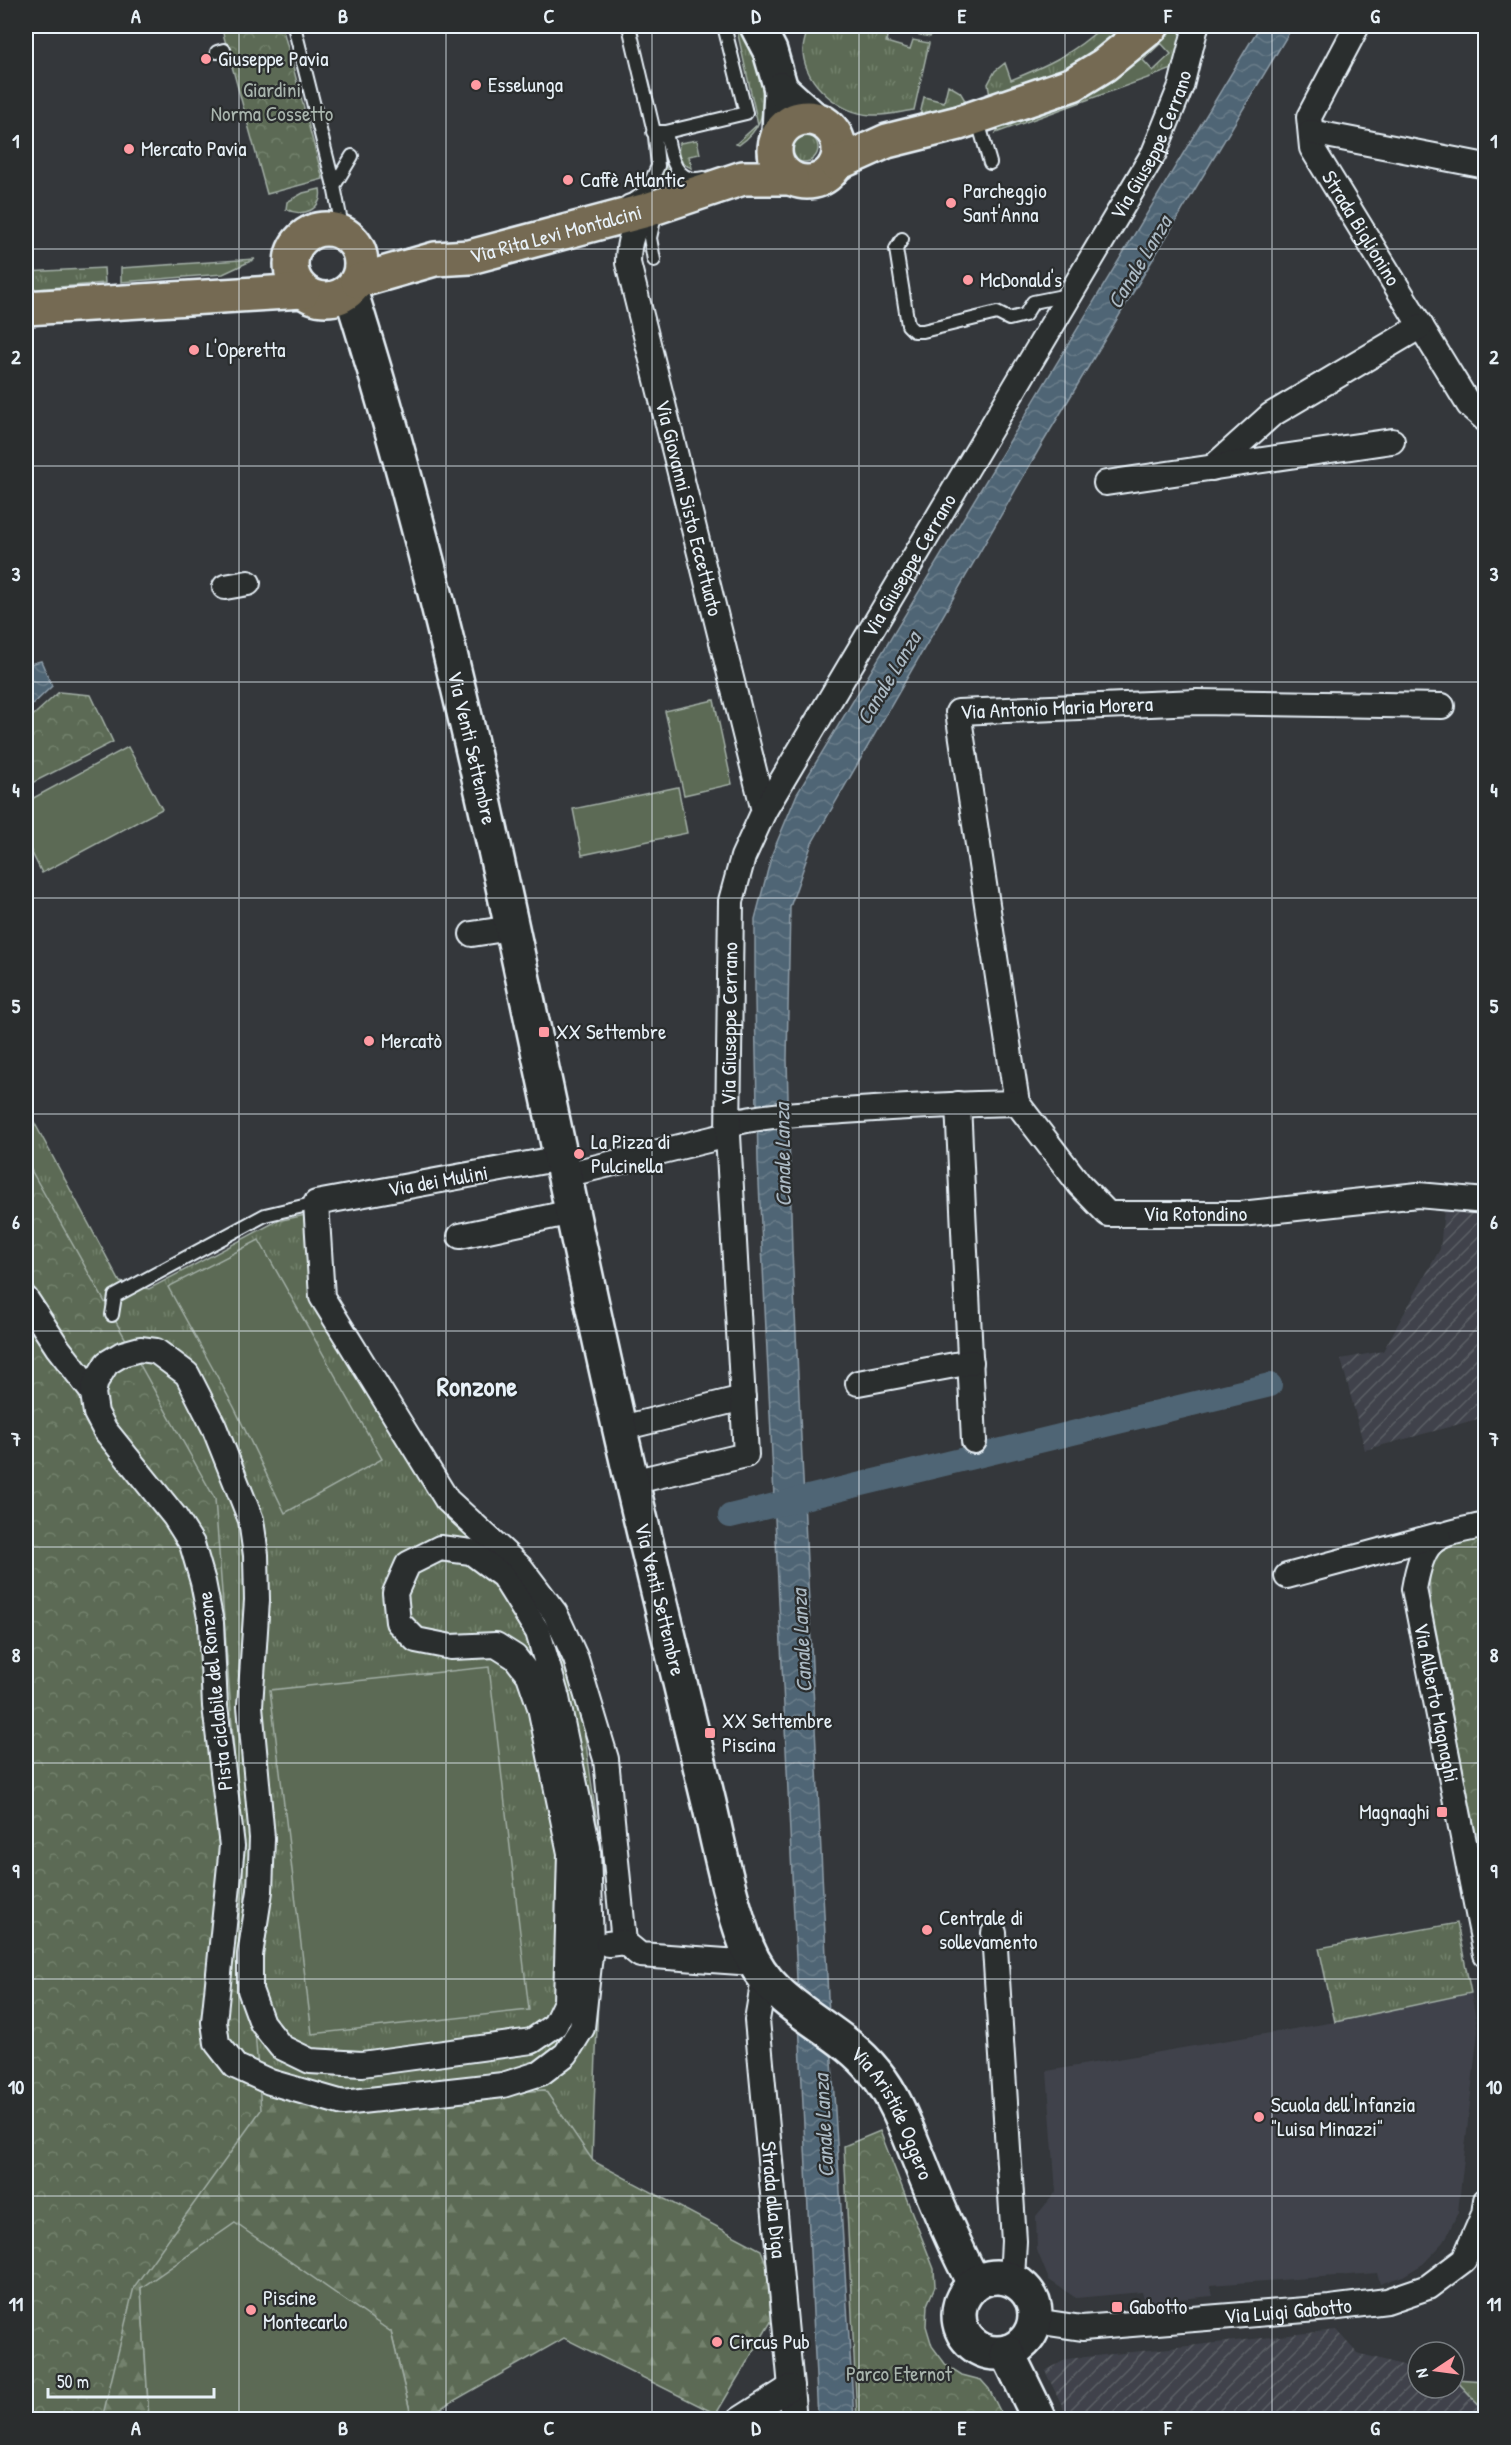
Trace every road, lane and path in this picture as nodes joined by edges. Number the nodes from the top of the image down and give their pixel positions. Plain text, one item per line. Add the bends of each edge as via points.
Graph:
1 (294, 26) edge
2 (628, 26) edge
3 (724, 26) edge
4 (757, 26) edge
5 (1152, 26) edge
6 (1196, 26) edge
7 (1357, 26) edge
8 (781, 88) junction
9 (977, 118) junction
10 (821, 122) junction
11 (660, 132) junction
12 (1311, 132) junction
13 (777, 137) junction
14 (887, 141) junction
15 (352, 156) dead end
16 (990, 163) dead end
17 (836, 164) junction
18 (1485, 166) edge
19 (743, 178) junction
20 (791, 178) junction
21 (334, 186) junction
22 (652, 209) junction
23 (347, 236) junction
24 (902, 239) dead end
25 (525, 241) junction
26 (291, 258) junction
27 (435, 260) junction
28 (654, 260) dead end
29 (354, 286) junction
30 (303, 291) junction
31 (1070, 295) junction
32 (207, 298) junction
33 (26, 308) edge
34 (1421, 326) junction
35 (1485, 420) edge
36 (1392, 441) dead end
37 (1212, 468) junction
38 (1106, 483) dead end
39 (1442, 706) dead end
40 (764, 811) junction
41 (512, 928) junction
42 (472, 934) dead end
43 (1017, 1103) junction
44 (958, 1104) junction
45 (735, 1126) junction
46 (563, 1167) junction
47 (1485, 1201) edge
48 (316, 1203) junction
49 (572, 1212) junction
50 (460, 1236) dead end
51 (26, 1299) edge
52 (112, 1315) dead end
53 (971, 1362) junction
54 (858, 1383) dead end
55 (93, 1393) junction
56 (743, 1398) junction
57 (618, 1429) junction
58 (974, 1441) dead end
59 (632, 1482) junction
60 (1485, 1525) edge
61 (1439, 1535) junction
62 (1287, 1576) dead end
63 (994, 1933) dead end
64 (624, 1942) junction
65 (591, 1946) junction
66 (1485, 1954) edge
67 (760, 1971) junction
68 (1485, 2200) edge
69 (1012, 2279) junction
70 (974, 2283) junction
71 (1035, 2321) junction
72 (1007, 2352) junction
73 (791, 2387) junction
74 (739, 2420) edge
75 (794, 2420) edge
76 (1040, 2420) edge

1 - 21 lane
2 - 11 lane
3 - 11 lane via 746,113
4 - 8 main road via 770,51
5 - 9 main road via 1104,65 1073,84
6 - 31 street, Via Giuseppe Cerrano via 1168,123 1154,153
7 - 12 street, Strada Biglionino via 1310,117
8 - 10 main road
8 - 13 main road
9 - 14 main road
9 - 16 lane
10 - 13 main road via 794,120
10 - 14 main road
10 - 17 main road via 838,144
11 - 19 lane via 681,175 694,180 714,176
11 - 25 lane via 657,166 647,190 635,200 568,218
12 - 18 street
12 - 34 street, Strada Biglionino via 1312,148
13 - 19 main road, Via Rita Levi Montalcini
13 - 20 main road via 777,163
14 - 17 main road
15 - 21 lane
17 - 20 main road via 821,179 811,182
19 - 20 main road, Via Rita Levi Montalcini
19 - 22 main road, Via Rita Levi Montalcini
21 - 23 lane
22 - 25 main road, Via Rita Levi Montalcini
22 - 28 lane via 650,238
22 - 40 street, Via Giovanni Sisto Eccettuato via 634,226 628,243 628,263
23 - 26 main road via 333,229 314,230 298,241
23 - 27 main road, Via Rita Levi Montalcini
23 - 29 main road via 361,259
24 - 31 lane via 896,249 908,326 914,331 997,313 1009,319 1025,315 1033,302
25 - 27 main road, Via Rita Levi Montalcini via 470,257
26 - 30 main road via 291,270
26 - 32 main road
27 - 29 main road, Via Rita Levi Montalcini
29 - 30 main road via 341,296 321,299
29 - 41 main road, Via Venti Settembre via 447,633
30 - 32 main road
31 - 40 street, Via Giuseppe Cerrano
32 - 33 main road
34 - 35 street, Strada Biglionino via 1469,405
34 - 37 street via 1271,415
36 - 37 street
37 - 38 street
39 - 43 street, Via Antonio Maria Morera via 1197,702 958,712
40 - 45 street, Via Giuseppe Cerrano via 743,857 731,901
41 - 42 street
41 - 46 main road, Via Venti Settembre
43 - 44 street
43 - 47 street, Via Rotondino via 1080,1185 1108,1214 1241,1214 1418,1196
44 - 45 street via 832,1112
44 - 53 street
45 - 46 street
45 - 56 street, Via Giuseppe Cerrano
46 - 48 street, Via dei Mulini
46 - 49 main road, Via Venti Settembre
48 - 52 lane via 265,1215 115,1296
48 - 64 street via 322,1297 447,1500 521,1568 555,1613 576,1659 606,1759
49 - 50 street
49 - 57 main road, Via Venti Settembre
51 - 55 street
53 - 54 street
53 - 58 street
55 - 65 street, Pista ciclabile del Ronzone via 96,1413 105,1430 176,1517 192,1544 212,1623 215,1706 232,1846 214,2022 218,2043 235,2066 270,2082 343,2103 503,2085 541,2073 566,2054 582,2028
55 - 65 street, Pista ciclabile del Ronzone via 107,1363 140,1349 156,1351 188,1374 251,1520 257,1600 250,1706 262,1838 250,1990 262,2023 281,2047 310,2061 362,2064 532,2041 555,2025 567,2002 570,1853 540,1707 529,1675 515,1657 496,1645 451,1647 416,1640 398,1622 395,1593 408,1564 440,1548 471,1552 502,1576 538,1632 557,1698 588,1848
56 - 57 street
56 - 59 street, Via Giuseppe Cerrano via 746,1455
57 - 59 main road, Via Venti Settembre
59 - 67 main road, Via Venti Settembre via 720,1851 745,1941
60 - 61 street
61 - 62 street
61 - 66 street, Via Alberto Magnaghi via 1420,1557 1414,1589
63 - 69 street via 1014,2241
64 - 65 street
64 - 67 street via 640,1955
67 - 70 main road, Via Aristide Oggero via 791,2006 872,2067 895,2103 955,2248
67 - 73 street, Strada alla Diga via 757,2020
68 - 71 street, Via Luigi Gabotto via 1484,2214 1464,2260 1428,2287 1387,2301 1082,2328
69 - 70 main road via 986,2277
69 - 71 main road via 1031,2296
70 - 72 main road via 959,2305 962,2331 981,2350
71 - 72 main road via 1026,2341
72 - 76 main road
73 - 74 street
73 - 75 street, Strada alla Diga

